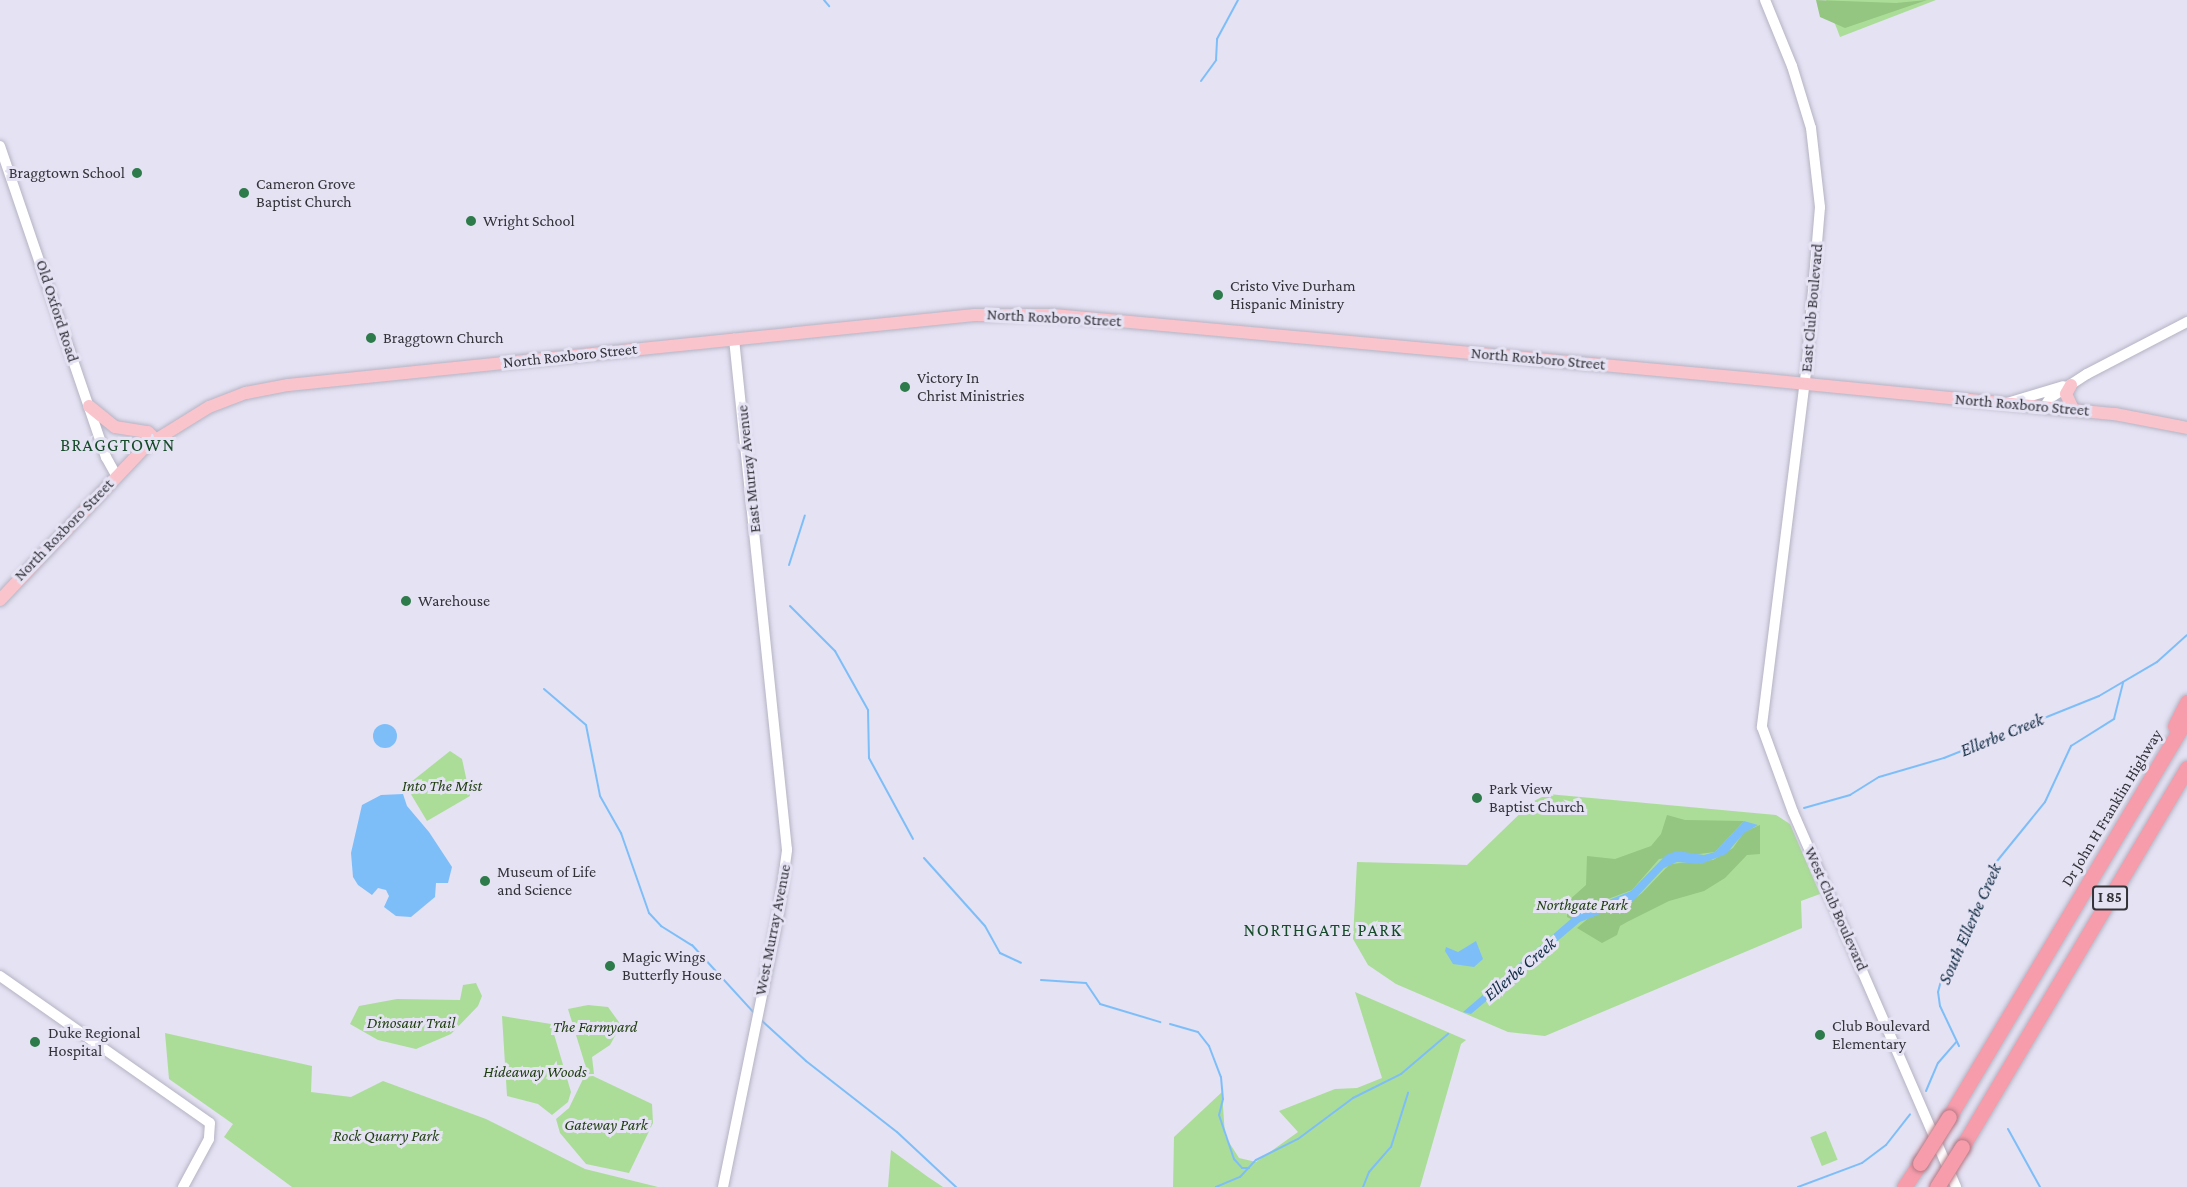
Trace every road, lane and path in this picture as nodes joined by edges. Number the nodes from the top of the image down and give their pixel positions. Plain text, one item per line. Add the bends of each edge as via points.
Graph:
1 (1765, 0) edge
2 (0, 146) edge
3 (2187, 322) edge
4 (734, 339) junction
5 (1804, 384) junction
6 (2071, 385) junction
7 (2007, 403) junction
8 (89, 406) junction
9 (2045, 406) junction
10 (2073, 409) junction
11 (2187, 428) edge
12 (155, 439) junction
13 (116, 475) junction
14 (763, 599) joint
15 (0, 600) edge
16 (1773, 622) joint
17 (2187, 702) edge
18 (2187, 718) edge
19 (2187, 768) edge
20 (2153, 772) junction
21 (0, 976) edge
22 (183, 1187) edge
23 (723, 1187) edge
24 (1904, 1187) edge
25 (1937, 1187) edge
26 (1956, 1187) edge

1 - 5 street, East Club Boulevard via 1799,86 1817,164 1818,238
2 - 8 street, Old Oxford Road
3 - 6 street
4 - 5 main road, North Roxboro Street via 1006,313
4 - 12 main road, North Roxboro Street via 257,390 209,407
4 - 14 street, East Murray Avenue
5 - 7 main road, North Roxboro Street
5 - 16 street, East Club Boulevard
6 - 7 street
6 - 9 street via 2050,398
6 - 10 main road via 2066,394
7 - 9 main road, North Roxboro Street
8 - 12 main road via 115,427 148,432
8 - 13 street, Old Oxford Road
9 - 10 main road, North Roxboro Street
10 - 11 main road, North Roxboro Street via 2135,416
12 - 13 main road, North Roxboro Street
13 - 15 main road, North Roxboro Street
14 - 23 street, West Murray Avenue via 786,873
16 - 26 street, West Club Boulevard via 1761,716 1769,756
17 - 20 highway
18 - 20 highway, Dr John H Franklin Highway / I 85
19 - 25 highway, I 85, bridge
20 - 24 highway, Dr John H Franklin Highway / I 85, bridge
21 - 22 street via 204,1118 212,1130

